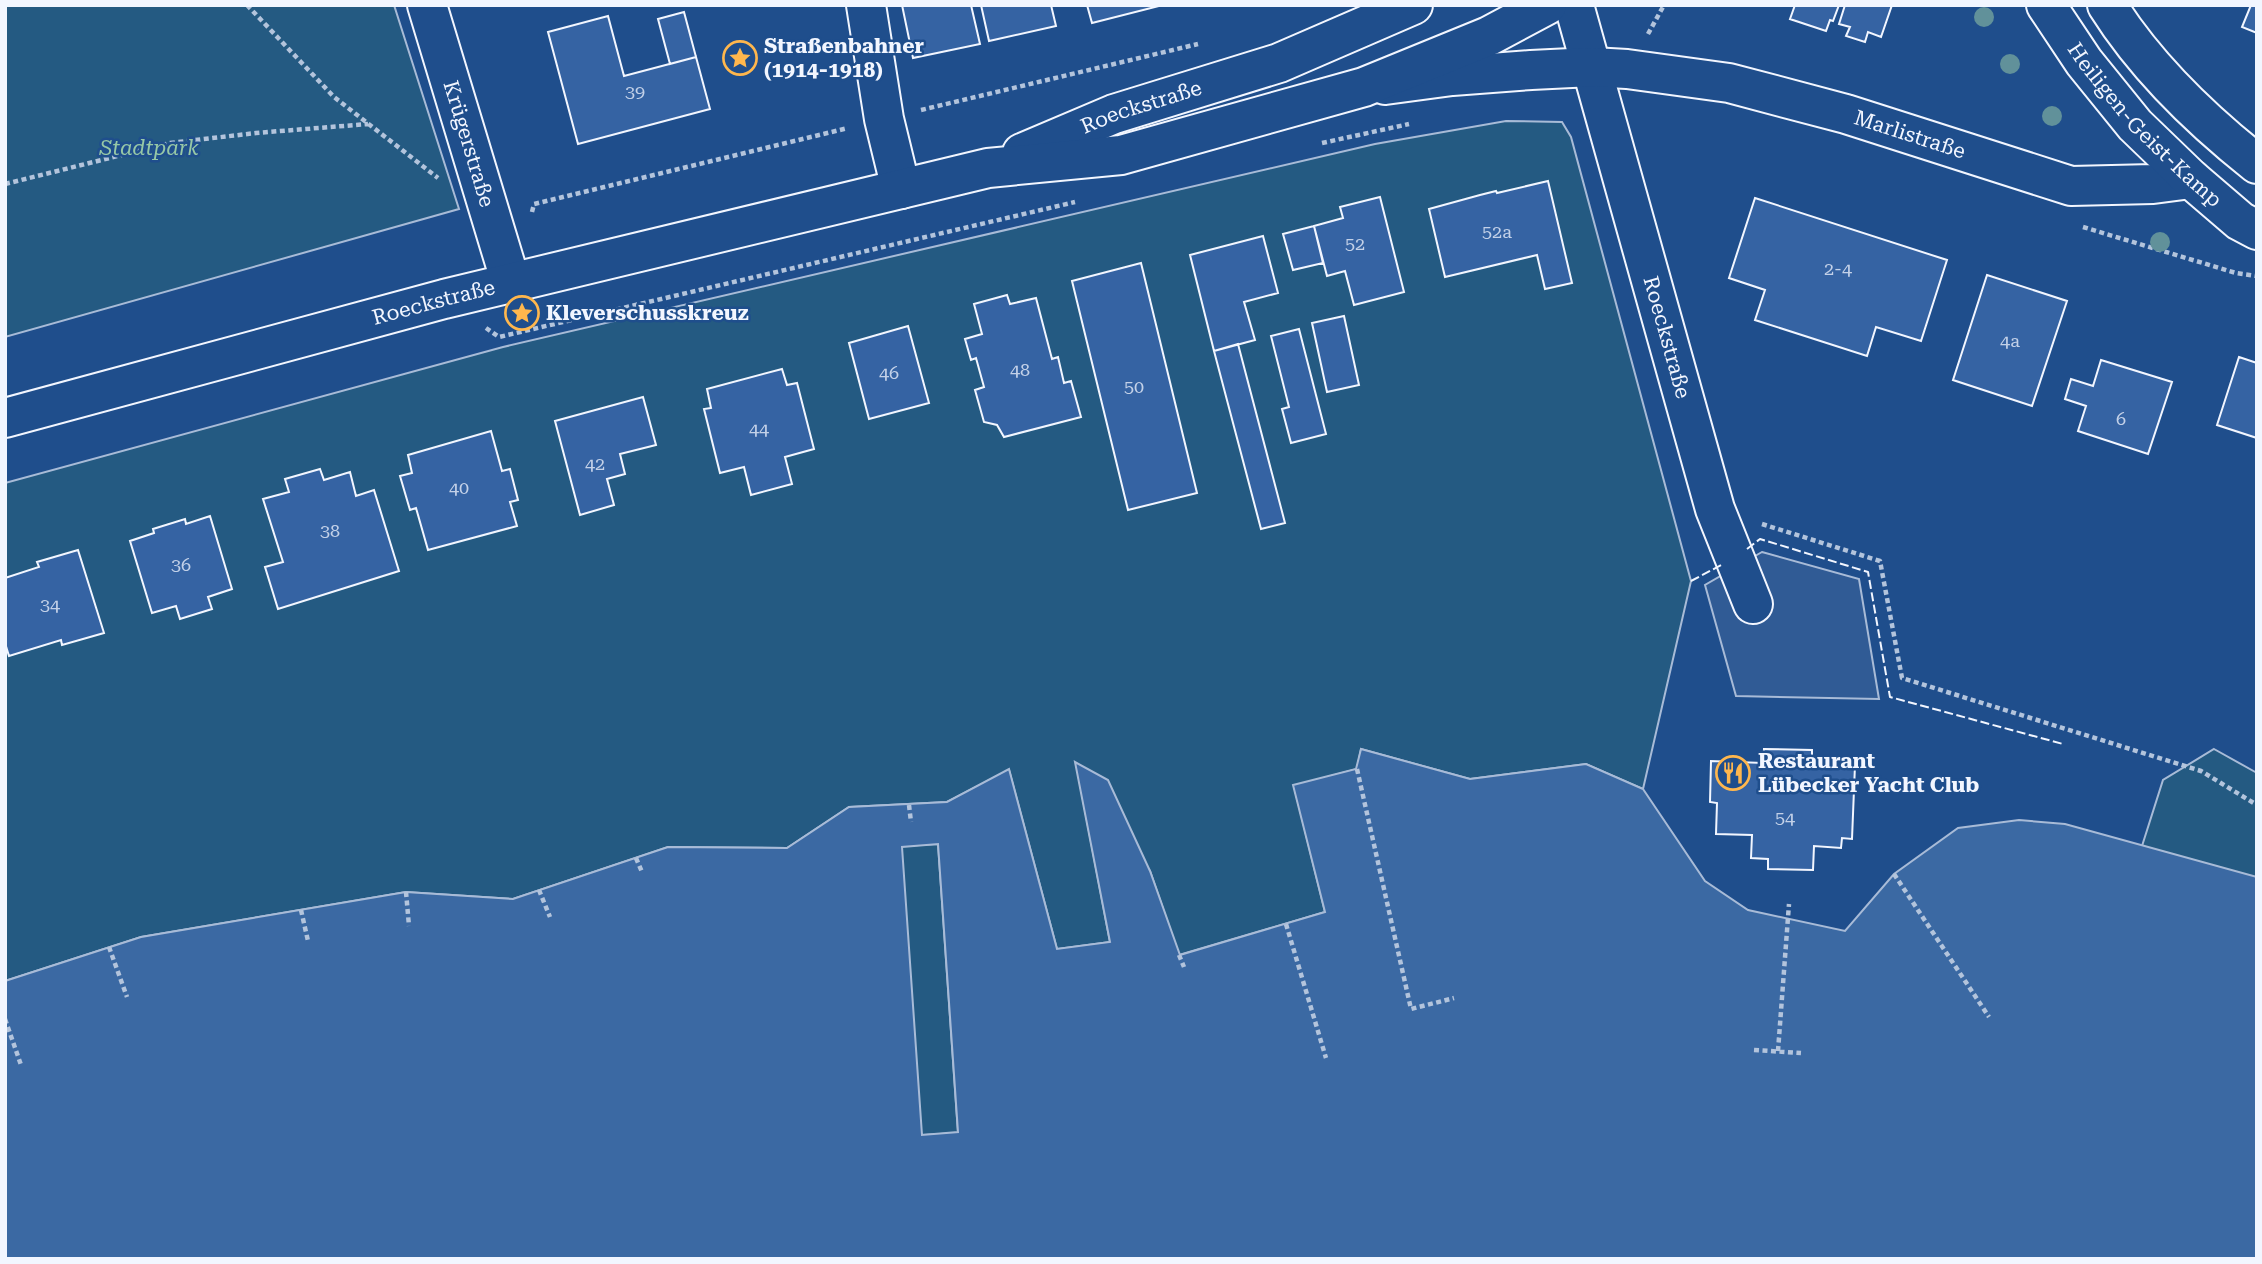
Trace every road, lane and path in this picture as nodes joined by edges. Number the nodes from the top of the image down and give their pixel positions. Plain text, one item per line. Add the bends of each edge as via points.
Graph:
1 (247, 5) edge
2 (426, 5) edge
3 (866, 5) edge
4 (1413, 5) edge
5 (1547, 5) edge
6 (1574, 5) edge
7 (1664, 5) edge
8 (2046, 5) edge
9 (2107, 5) edge
10 (1620, 60) junction
11 (1121, 62) dead end
12 (1364, 88) junction
13 (884, 119) junction
14 (368, 124) junction
15 (2257, 164) edge
16 (988, 168) junction
17 (2191, 180) junction
18 (5, 184) edge
19 (901, 189) junction
20 (534, 204) dead end
21 (491, 214) junction
22 (2257, 230) edge
23 (851, 253) dead end
24 (511, 283) junction
25 (499, 337) dead end
26 (5, 418) edge
27 (1715, 509) junction
28 (1753, 604) dead end
29 (1357, 769) dead end
30 (909, 805) dead end
31 (2257, 805) edge
32 (911, 822) dead end
33 (636, 858) dead end
34 (642, 872) dead end
35 (1894, 874) dead end
36 (539, 890) dead end
37 (406, 892) dead end
38 (1789, 904) dead end
39 (301, 910) dead end
40 (550, 917) dead end
41 (1286, 924) dead end
42 (409, 926) dead end
43 (308, 941) dead end
44 (109, 947) dead end
45 (1179, 955) dead end
46 (1184, 967) dead end
47 (127, 997) dead end
48 (1454, 998) dead end
49 (1989, 1017) dead end
50 (5, 1019) edge
51 (1754, 1050) dead end
52 (1778, 1051) junction
53 (1801, 1053) dead end
54 (1326, 1058) dead end
55 (20, 1065) dead end

1 - 14 path via 334,97
2 - 21 main road, Krügerstraße
3 - 13 main road
4 - 16 main road, Roeckstraße via 1279,63 1114,114
5 - 12 main road, Roeckstraße via 1489,36
6 - 10 main road
7 - 10 path
8 - 17 main road, Heiligen-Geist-Kamp via 2135,125
9 - 15 main road, Heiligen-Geist-Kamp via 2177,94
10 - 12 main road, Roeckstraße
10 - 17 main road, Marlistraße via 1807,103 2071,186
10 - 27 main road, Roeckstraße
11 - 13 path
12 - 16 main road, Roeckstraße via 1121,155
13 - 19 main road
13 - 20 path
14 - 18 path via 170,143
14 - 21 path
16 - 19 main road, Roeckstraße
17 - 22 main road, Heiligen-Geist-Kamp
19 - 24 main road, Roeckstraße
21 - 24 main road, Krügerstraße
23 - 25 path
24 - 26 main road, Roeckstraße
27 - 28 main road, Roeckstraße
27 - 31 path via 1880,561 1902,678 2201,771
29 - 48 path via 1411,1009
30 - 32 path
33 - 34 path
35 - 49 path
36 - 40 path
37 - 42 path
38 - 52 path
39 - 43 path
41 - 54 path
44 - 47 path
45 - 46 path
50 - 55 path
51 - 52 path
52 - 53 path

